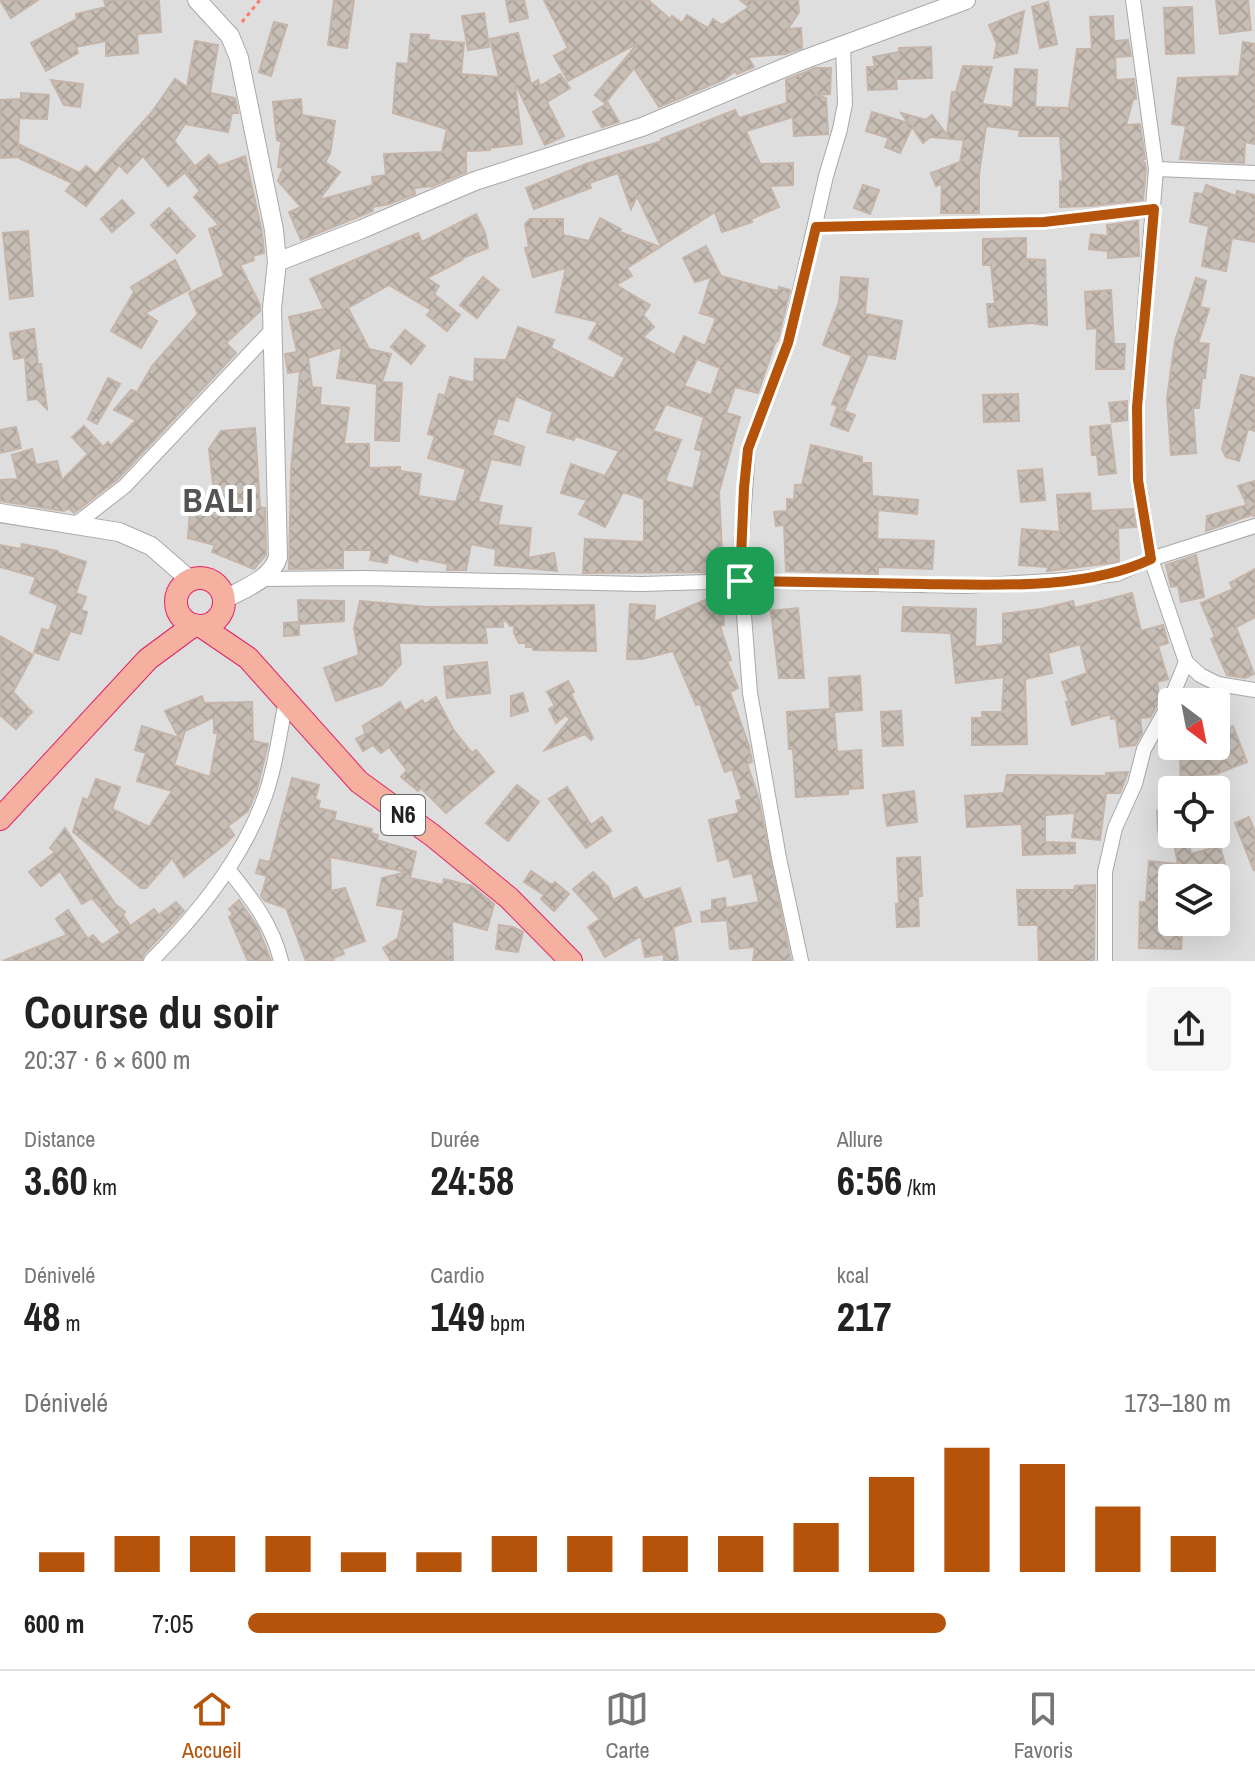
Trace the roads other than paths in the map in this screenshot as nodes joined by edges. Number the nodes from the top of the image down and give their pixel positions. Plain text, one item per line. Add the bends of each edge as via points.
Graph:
1 (197, 0) edge
2 (966, 0) edge
3 (1133, 0) edge
4 (843, 45) junction
5 (1156, 169) junction
6 (1255, 173) edge
7 (1154, 209) junction
8 (816, 227) junction
9 (277, 262) junction
10 (272, 330) junction
11 (0, 513) edge
12 (76, 524) junction
13 (1255, 526) edge
14 (1151, 559) junction
15 (189, 579) junction
16 (261, 579) junction
17 (740, 581) junction
18 (224, 604) junction
19 (176, 606) junction
20 (198, 626) junction
21 (248, 658) junction
22 (148, 659) junction
23 (1186, 662) junction
24 (1255, 690) edge
25 (286, 701) junction
26 (0, 819) edge
27 (228, 869) junction
28 (151, 961) edge
29 (281, 961) edge
30 (571, 961) edge
31 (801, 961) edge
32 (1105, 961) edge

1 - 9 street via 230,36 239,58
2 - 4 street
3 - 5 street
4 - 8 street via 845,104
4 - 9 street via 642,127 475,181
5 - 6 street
5 - 7 street
7 - 8 street via 1044,222
7 - 14 street via 1137,407 1138,480
8 - 17 street via 788,343 748,449
9 - 10 street
10 - 12 street via 125,486
10 - 16 street via 278,557
11 - 12 street
12 - 15 street via 135,538
13 - 14 street
14 - 17 street via 1092,578 965,586
14 - 23 street
15 - 18 highway, N6 via 208,578 222,590
15 - 19 highway via 176,596
16 - 17 street
16 - 18 street
17 - 31 street via 753,708
18 - 20 highway via 219,617
18 - 21 highway, N6
19 - 20 highway, N6 via 179,615
19 - 22 highway
20 - 21 highway, N6
20 - 22 highway
21 - 25 highway, N6
22 - 26 highway
23 - 24 street via 1218,684
23 - 32 street via 1144,749 1115,828 1105,872
25 - 27 street via 262,804
25 - 30 highway, N6 via 359,782 509,898
27 - 28 street
27 - 29 street via 270,927

